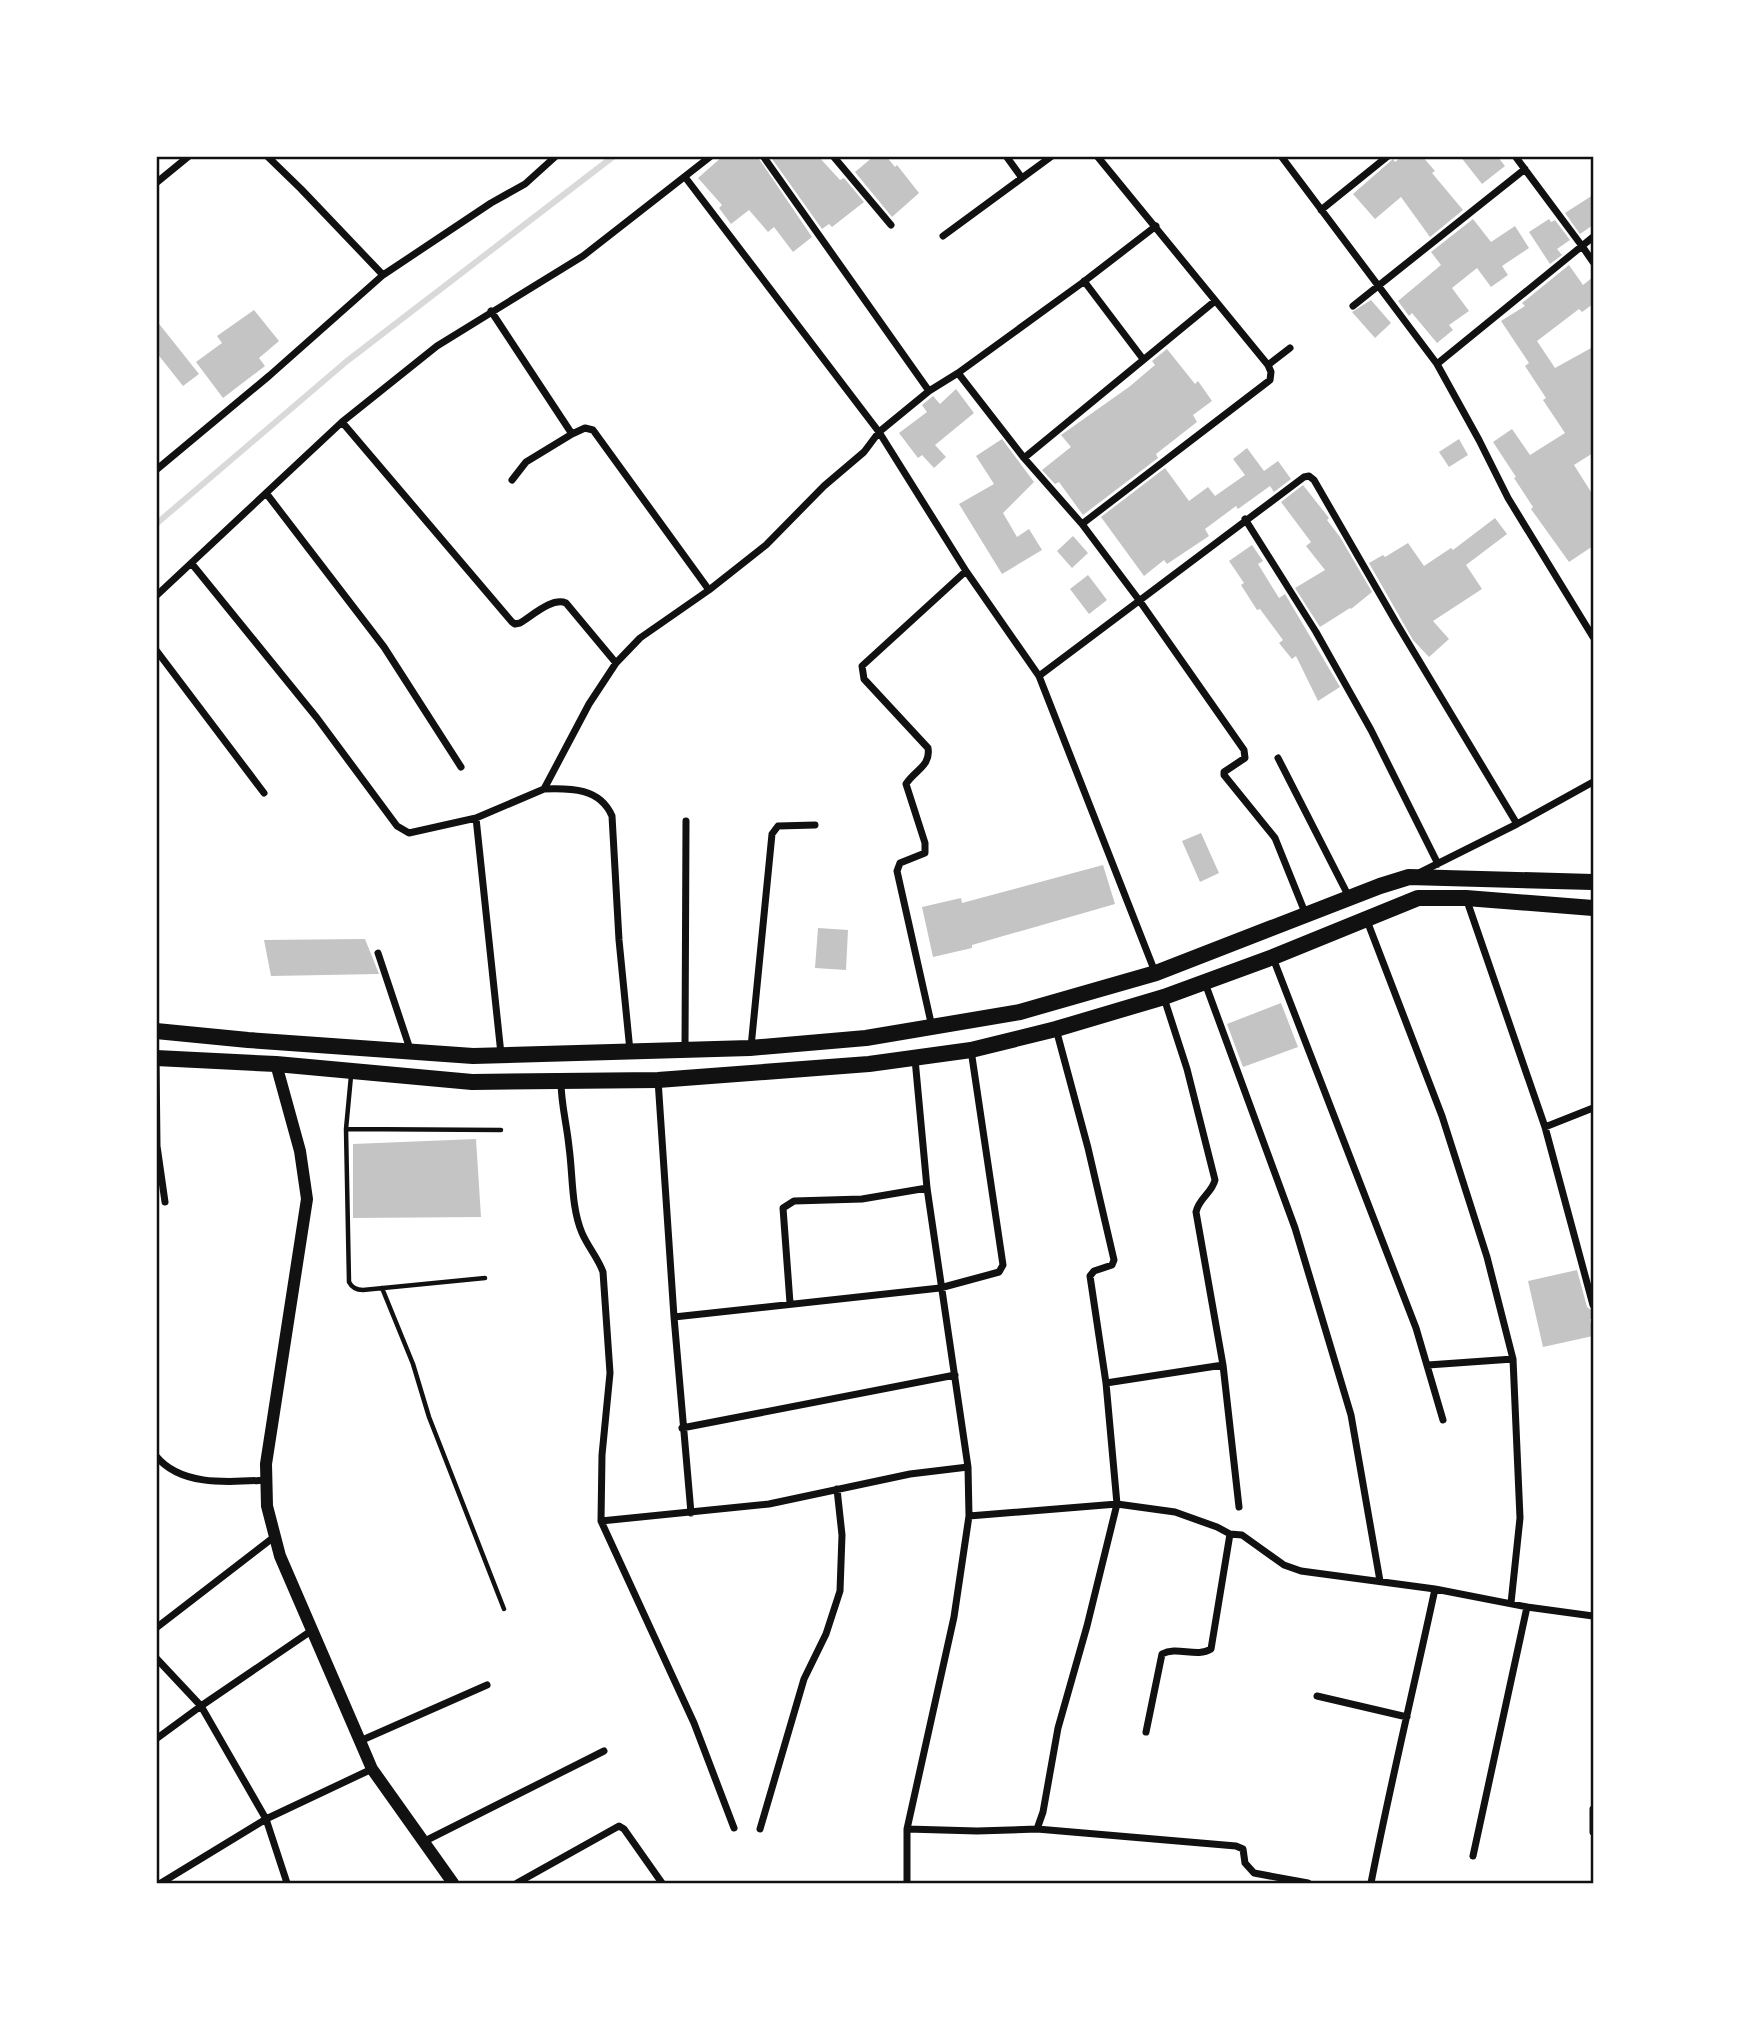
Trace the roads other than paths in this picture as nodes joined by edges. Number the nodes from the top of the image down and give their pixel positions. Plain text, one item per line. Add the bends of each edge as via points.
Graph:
1 (189, 156) edge
2 (267, 156) edge
3 (556, 156) edge
4 (711, 156) edge
5 (762, 156) edge
6 (833, 156) edge
7 (1006, 156) edge
8 (1052, 156) edge
9 (1097, 156) edge
10 (1281, 156) edge
11 (1388, 156) edge
12 (1515, 156) edge
13 (1525, 169) junction
14 (685, 177) junction
15 (1022, 178) junction
16 (156, 183) edge
17 (1321, 210) junction
18 (891, 225) dead end
19 (1156, 226) junction
20 (943, 236) dead end
21 (1593, 237) edge
22 (1582, 246) junction
23 (1593, 262) edge
24 (383, 275) junction
25 (1084, 281) junction
26 (1380, 286) junction
27 (1215, 301) junction
28 (1353, 306) dead end
29 (491, 311) junction
30 (1290, 348) dead end
31 (1143, 359) junction
32 (1437, 364) junction
33 (1268, 365) junction
34 (958, 373) junction
35 (929, 391) junction
36 (342, 422) junction
37 (879, 432) junction
38 (572, 434) junction
39 (1024, 458) junction
40 (156, 470) edge
41 (512, 480) dead end
42 (266, 492) junction
43 (1245, 519) junction
44 (1082, 524) junction
45 (192, 564) junction
46 (967, 571) junction
47 (709, 590) junction
48 (156, 596) edge
49 (1139, 600) junction
50 (1593, 637) edge
51 (156, 650) edge
52 (616, 663) junction
53 (1040, 677) junction
54 (1278, 758) dead end
55 (461, 766) dead end
56 (1593, 782) edge
57 (544, 789) junction
58 (264, 793) dead end
59 (476, 818) junction
60 (686, 821) dead end
61 (1517, 824) junction
62 (815, 825) dead end
63 (1438, 864) junction
64 (1409, 877) junction
65 (1593, 882) edge
66 (1349, 897) junction
67 (1466, 898) junction
68 (1593, 908) edge
69 (1306, 916) junction
70 (1366, 917) junction
71 (378, 953) dead end
72 (1273, 957) junction
73 (1156, 973) junction
74 (1205, 982) junction
75 (1164, 997) junction
76 (932, 1027) junction
77 (1056, 1029) junction
78 (156, 1031) edge
79 (750, 1048) junction
80 (971, 1050) junction
81 (685, 1051) junction
82 (411, 1052) junction
83 (630, 1052) junction
84 (501, 1056) junction
85 (156, 1058) edge
86 (915, 1058) junction
87 (276, 1064) junction
88 (352, 1071) junction
89 (658, 1080) junction
90 (561, 1081) junction
91 (1593, 1108) edge
92 (1545, 1127) junction
93 (346, 1129) junction
94 (502, 1130) dead end
95 (927, 1188) junction
96 (165, 1202) dead end
97 (485, 1278) dead end
98 (382, 1288) junction
99 (940, 1288) junction
100 (790, 1303) junction
101 (1593, 1304) edge
102 (674, 1317) junction
103 (1513, 1359) junction
104 (1223, 1365) junction
105 (1428, 1365) junction
106 (956, 1375) junction
107 (1106, 1384) junction
108 (1443, 1420) dead end
109 (682, 1428) junction
110 (156, 1456) edge
111 (968, 1467) junction
112 (266, 1480) junction
113 (837, 1489) junction
114 (1118, 1504) junction
115 (1239, 1507) dead end
116 (691, 1513) junction
117 (969, 1516) junction
118 (601, 1521) junction
119 (1230, 1534) junction
120 (274, 1537) junction
121 (1380, 1581) junction
122 (1435, 1589) junction
123 (1511, 1603) junction
124 (1527, 1607) junction
125 (504, 1609) dead end
126 (1593, 1616) edge
127 (156, 1628) edge
128 (312, 1631) junction
129 (156, 1658) edge
130 (487, 1685) dead end
131 (1317, 1696) dead end
132 (201, 1706) junction
133 (1407, 1717) junction
134 (1146, 1732) dead end
135 (156, 1739) edge
136 (360, 1741) junction
137 (604, 1751) dead end
138 (372, 1769) junction
139 (1593, 1810) edge
140 (266, 1819) junction
141 (734, 1828) dead end
142 (760, 1829) dead end
143 (907, 1829) junction
144 (1037, 1829) junction
145 (1593, 1832) edge
146 (423, 1842) junction
147 (1473, 1856) dead end
148 (160, 1883) edge
149 (287, 1883) edge
150 (453, 1883) edge
151 (517, 1883) edge
152 (662, 1883) edge
153 (907, 1883) edge
154 (1308, 1883) edge
155 (1371, 1883) edge

1 - 16 street
2 - 24 street
3 - 24 street via 525,184
4 - 14 street
5 - 35 street
6 - 18 street
7 - 15 street
8 - 15 street
9 - 19 street
10 - 17 street
11 - 17 street
12 - 13 street
13 - 22 street
13 - 26 street
14 - 29 street via 583,256
14 - 37 street
15 - 20 street
17 - 26 street
19 - 25 street
19 - 27 street
21 - 22 street
22 - 23 street
22 - 32 street
24 - 40 street
25 - 31 street
25 - 34 street
26 - 28 street
26 - 32 street
27 - 31 street
27 - 33 street
29 - 36 street via 437,346
29 - 38 street
30 - 33 street
31 - 39 street
32 - 50 street via 1508,498
33 - 44 street via 1271,376 1267,384
34 - 35 street
34 - 39 street
35 - 37 street
36 - 42 street
36 - 52 street via 512,622 520,623 552,603 566,603
37 - 46 street
37 - 47 street via 864,452 766,545
38 - 41 street via 526,462
38 - 47 street via 588,427 593,430
39 - 44 street
42 - 45 street
42 - 55 street via 384,647
43 - 49 street
43 - 61 street via 1304,477 1312,477
43 - 63 street via 1371,730
44 - 49 street
45 - 48 street
45 - 59 street via 317,718 397,826 409,834
46 - 53 street
46 - 76 street via 862,666 864,680 923,741 929,755 906,783 925,853 900,863 897,871
47 - 52 street via 640,638
49 - 53 street
49 - 69 street via 1244,750 1245,758 1224,775 1275,838
51 - 58 street
52 - 57 street
53 - 73 street
54 - 66 street
56 - 61 street
57 - 59 street
57 - 83 street via 593,794 611,816
59 - 84 street
60 - 81 street
61 - 63 street
62 - 79 street via 781,825 772,834
63 - 64 street
64 - 65 highway
64 - 66 highway
66 - 69 highway
67 - 68 highway
67 - 70 highway via 1418,898
67 - 92 street
69 - 73 highway
70 - 72 highway
70 - 103 street via 1442,1116
71 - 82 street
72 - 74 highway
72 - 105 street
73 - 76 highway via 1020,1012
74 - 75 highway
74 - 121 street via 1295,1228 1351,1415
75 - 77 highway
75 - 104 street via 1215,1180 1196,1212
76 - 79 highway
77 - 80 highway
77 - 107 street via 1114,1260 1090,1276
78 - 82 highway
79 - 81 highway
80 - 86 highway
80 - 99 street via 1003,1265 995,1274
81 - 83 highway
82 - 84 highway
83 - 84 highway
85 - 87 highway
85 - 96 street via 157,1146
86 - 89 highway
86 - 95 street
87 - 88 highway
87 - 112 street via 300,1151 307,1199
88 - 90 highway via 472,1082
88 - 93 lane
89 - 90 highway
89 - 102 street
90 - 118 street via 576,1209 582,1233 603,1272 610,1373
91 - 92 street
92 - 101 street
93 - 94 lane
93 - 98 lane via 349,1282 356,1290
95 - 99 street
95 - 100 street via 862,1199 788,1203 783,1208
97 - 98 lane
98 - 125 lane
99 - 100 street
99 - 106 street
100 - 102 street
102 - 109 street
103 - 105 street
103 - 123 street via 1520,1518
104 - 107 street
104 - 115 street
105 - 108 street
106 - 109 street
106 - 111 street
107 - 114 street
109 - 116 street
110 - 112 street via 171,1470 190,1478
111 - 113 street
111 - 117 street
112 - 120 street
113 - 116 street via 769,1504
113 - 142 street via 842,1535 840,1591 804,1679
114 - 117 street
114 - 119 street via 1175,1512
114 - 144 street via 1058,1728
116 - 118 street
117 - 143 street via 954,1618
118 - 141 street via 694,1723
119 - 121 street via 1242,1535 1290,1567
119 - 134 street via 1211,1649 1162,1654
120 - 127 street
120 - 128 street
121 - 122 street
122 - 123 street
122 - 133 street
123 - 124 street
124 - 126 street
124 - 147 street
128 - 132 street
128 - 136 street
129 - 132 street
130 - 136 street
131 - 133 street
132 - 135 street
132 - 140 street
133 - 155 street
136 - 138 street
137 - 146 street
138 - 140 street
138 - 146 street
139 - 145 street
140 - 148 street
140 - 149 street
143 - 144 street
143 - 153 street
144 - 154 street via 1236,1846 1243,1849 1245,1863 1254,1873
146 - 150 street
151 - 152 street via 619,1826

